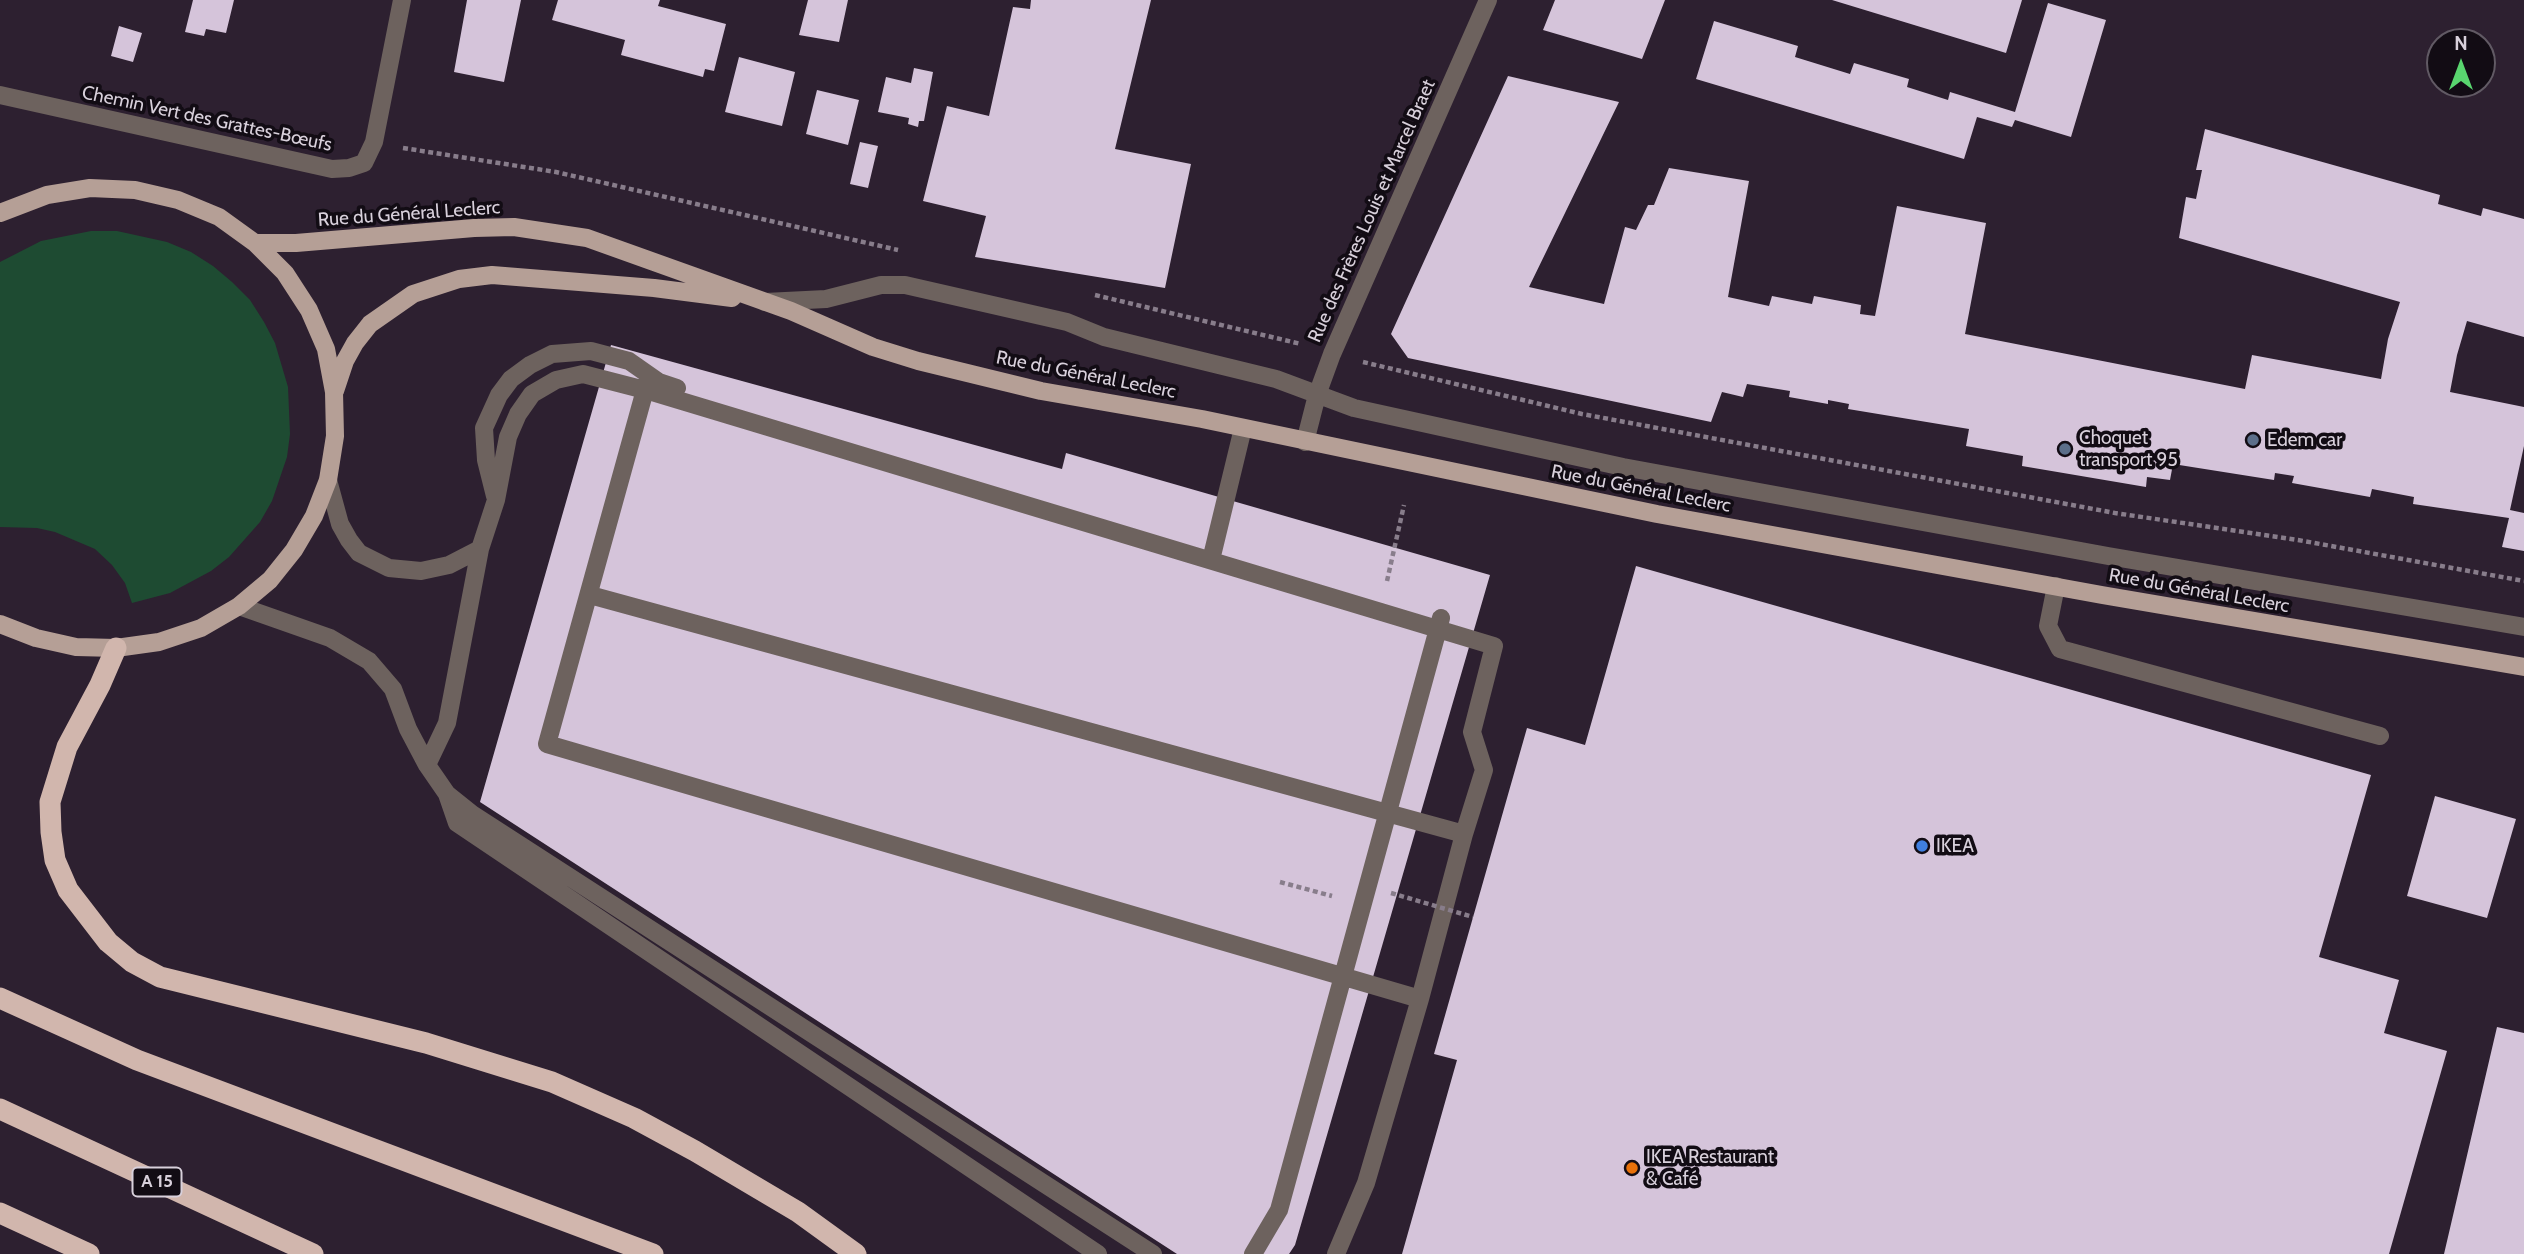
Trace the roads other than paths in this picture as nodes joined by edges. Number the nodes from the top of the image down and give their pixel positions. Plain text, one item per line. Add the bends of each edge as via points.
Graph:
1 (402, 0) edge
2 (1488, 0) edge
3 (0, 95) edge
4 (0, 213) edge
5 (255, 243) junction
6 (763, 302) junction
7 (645, 390) junction
8 (334, 391) junction
9 (1317, 394) junction
10 (1243, 428) junction
11 (1305, 442) junction
12 (328, 480) junction
13 (496, 500) junction
14 (480, 549) junction
15 (1211, 560) junction
16 (2056, 586) junction
17 (590, 595) junction
18 (239, 606) junction
19 (0, 624) edge
20 (2524, 627) edge
21 (116, 648) junction
22 (2524, 667) edge
23 (2380, 736) dead end
24 (427, 765) junction
25 (447, 794) junction
26 (1464, 834) junction
27 (0, 998) edge
28 (1420, 999) junction
29 (0, 1110) edge
30 (0, 1213) edge
31 (89, 1254) edge
32 (313, 1254) edge
33 (653, 1254) edge
34 (856, 1254) edge
35 (1098, 1254) edge
36 (1153, 1254) edge
37 (1253, 1254) edge
38 (1336, 1254) edge

1 - 3 street, Chemin Vert des Grattes-Bœufs via 374,142 364,163 349,168 332,169
2 - 9 street, Rue des Frères Louis et Marcel Braet
4 - 5 main road via 47,195 90,188 135,190 178,200 219,217
5 - 6 main road, Rue du Général Leclerc via 514,228 587,238
5 - 8 main road via 285,273 309,310 326,349
6 - 8 main road, Rue du Général Leclerc via 492,275 459,279 413,295 370,324 350,352
6 - 9 street via 826,299 881,285 905,285 1067,322 1104,337 1276,379
6 - 10 main road, Rue du Général Leclerc via 918,361 1041,391
7 - 13 street via 583,374 556,380 532,394 508,437
7 - 15 street
7 - 17 street
8 - 12 main road via 335,436
9 - 11 street, Rue des Frères Louis et Marcel Braet
9 - 20 street via 1354,408 1623,467
10 - 11 main road, Rue du Général Leclerc
10 - 15 street
11 - 16 main road, Rue du Général Leclerc via 1657,514
12 - 14 street via 349,541 359,552 389,568 440,567
12 - 18 main road via 294,550 270,580
13 - 14 street
13 - 37 street via 485,460 484,428 499,394 511,379 552,354 591,351 629,361 659,383 1441,617 1279,1210
14 - 24 street via 447,723
15 - 26 street via 1494,646 1472,732 1484,770
16 - 22 main road, Rue du Général Leclerc
16 - 23 street via 2048,626 2060,649
17 - 26 street
17 - 28 street via 547,744
18 - 21 main road via 170,639
18 - 24 street via 330,638 369,661 393,690
19 - 21 main road via 75,647
21 - 34 highway via 67,747 50,802 51,832 55,860 68,890 108,942 132,962 160,977 426,1043 552,1082 634,1118 695,1152 798,1212
24 - 25 street
25 - 35 street via 457,823
25 - 36 street
26 - 28 street
27 - 33 highway via 137,1060
28 - 38 street via 1366,1183
29 - 32 highway, A 15
30 - 31 highway

